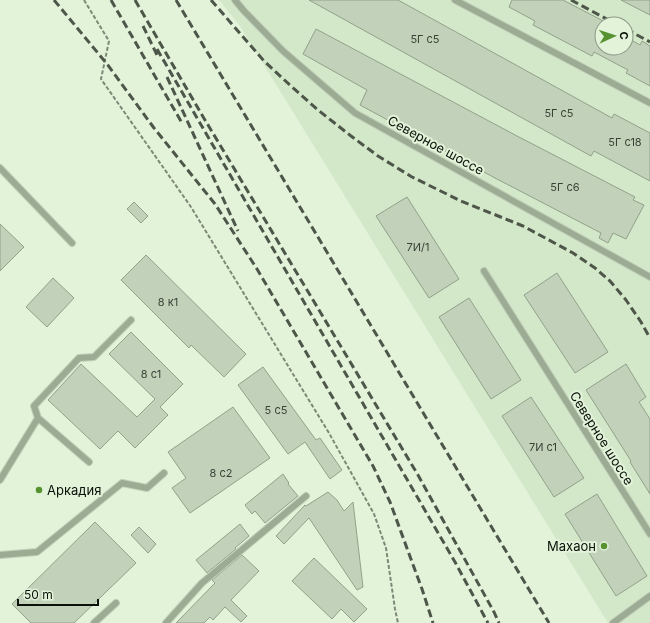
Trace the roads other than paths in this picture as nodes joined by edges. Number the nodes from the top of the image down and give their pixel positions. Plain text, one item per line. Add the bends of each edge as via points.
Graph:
1 (235, 0) edge
2 (455, 0) edge
3 (650, 103) edge
4 (0, 168) edge
5 (72, 243) dead end
6 (484, 272) dead end
7 (650, 277) edge
8 (131, 320) dead end
9 (38, 418) junction
10 (89, 462) dead end
11 (164, 473) dead end
12 (0, 480) edge
13 (306, 496) dead end
14 (650, 534) edge
15 (0, 555) edge
16 (650, 596) edge
17 (116, 603) dead end
18 (94, 623) edge
19 (166, 623) edge
20 (612, 623) edge

1 - 7 lane, Северное шоссе via 283,51 355,113
2 - 3 lane
4 - 5 lane
6 - 14 lane, Северное шоссе
8 - 9 lane via 94,357 79,358 34,406
9 - 10 lane
9 - 12 lane
11 - 15 lane via 147,488 122,483 37,552
13 - 19 lane via 202,583
16 - 20 lane
17 - 18 lane

